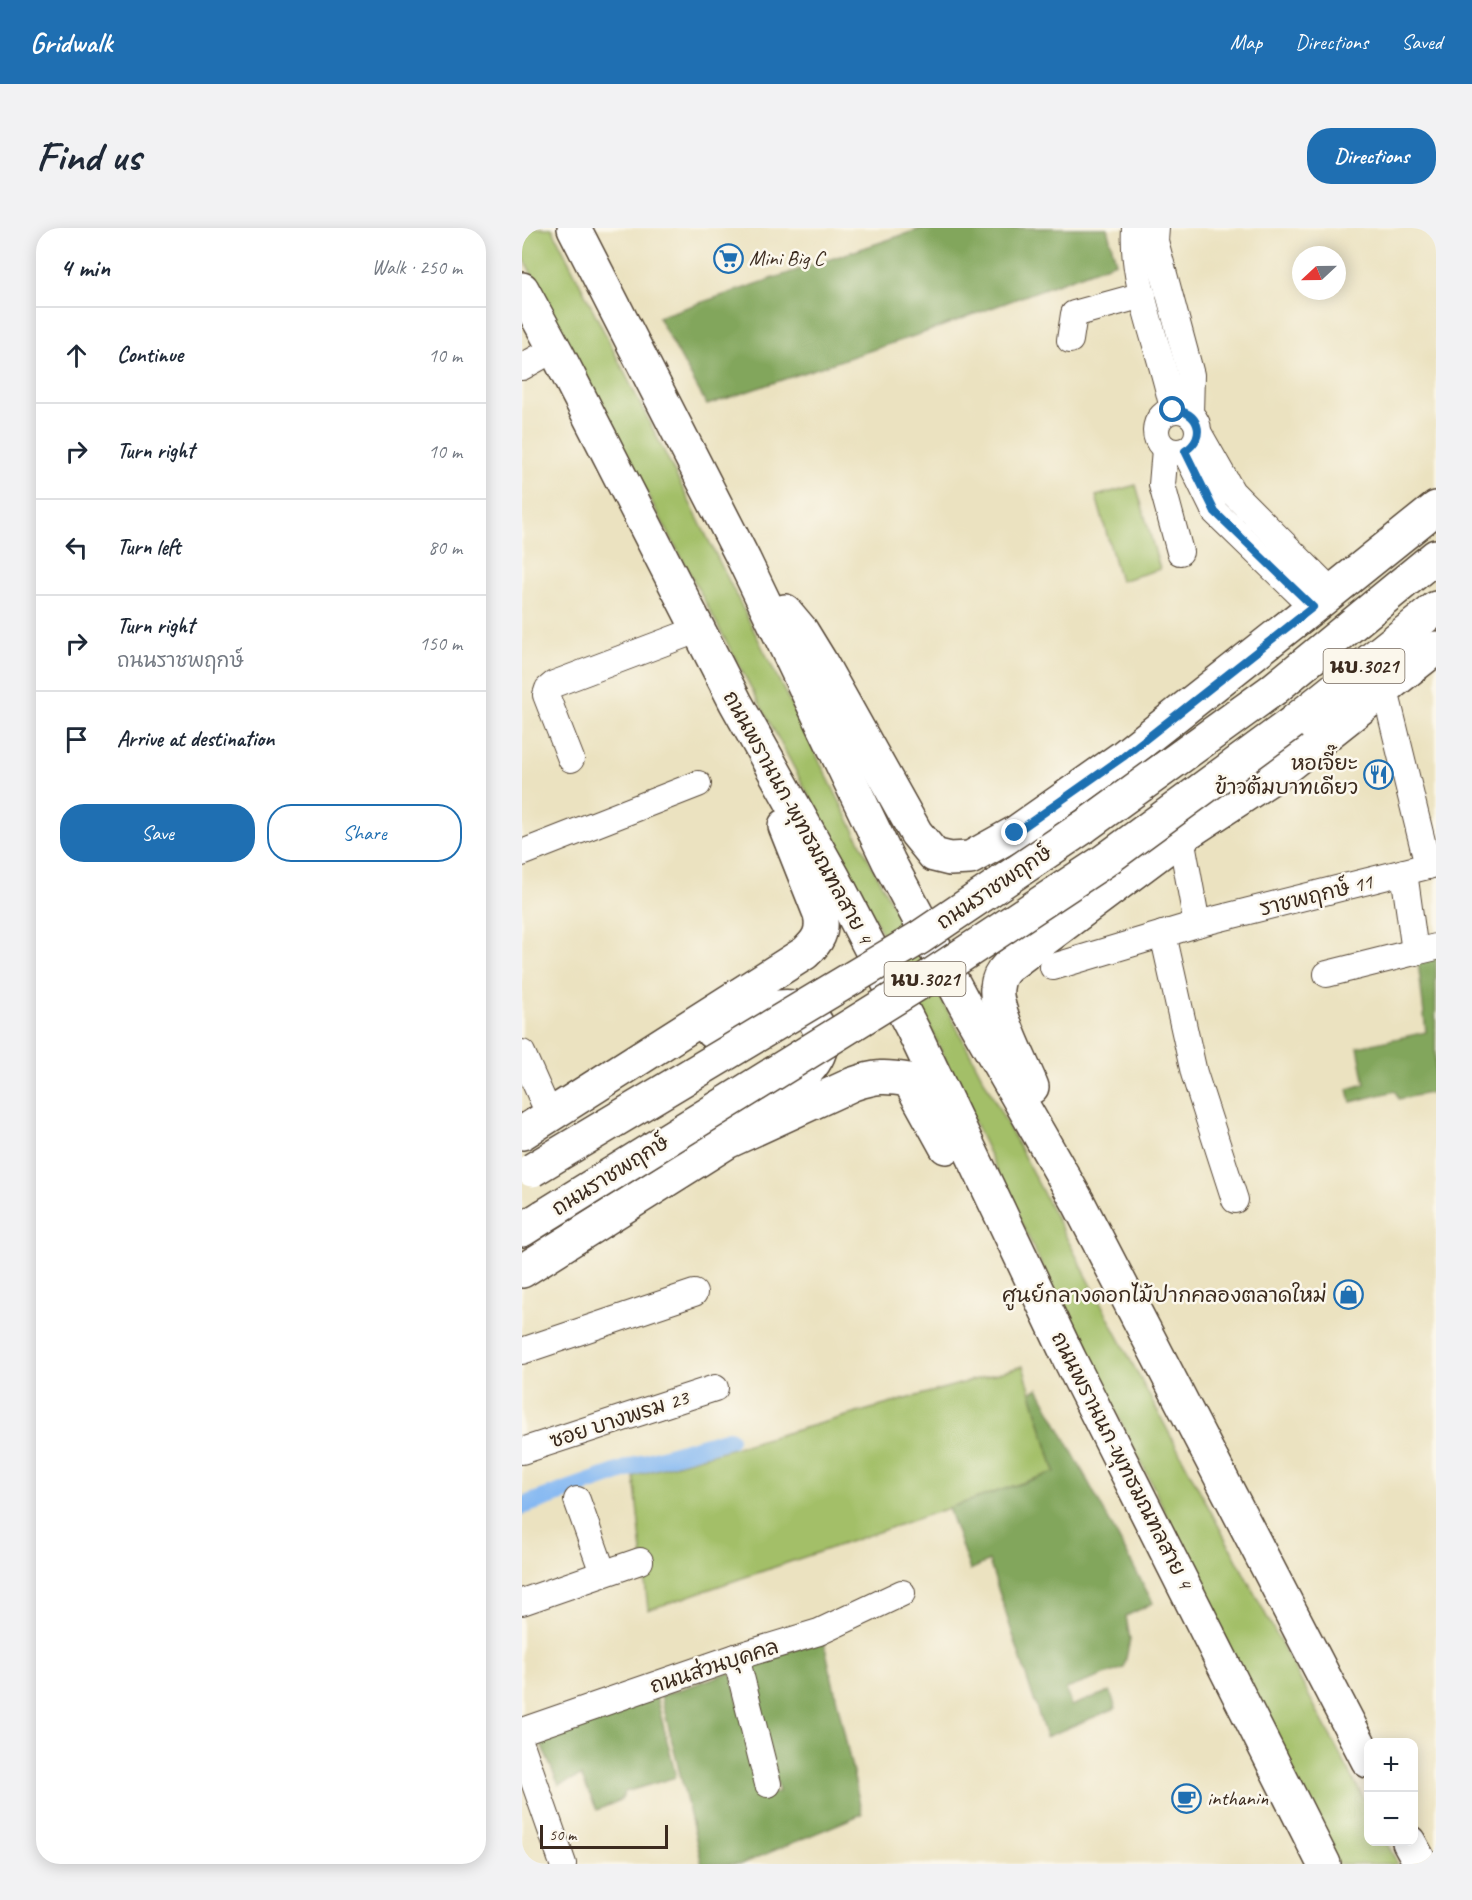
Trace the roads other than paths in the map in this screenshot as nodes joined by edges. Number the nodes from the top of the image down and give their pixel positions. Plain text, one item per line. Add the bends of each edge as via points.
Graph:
1 (574, 228) edge
2 (1135, 228) edge
3 (1156, 228) edge
4 (1150, 265) junction
5 (522, 290) edge
6 (1143, 295) junction
7 (1070, 340) dead end
8 (554, 349) junction
9 (522, 368) edge
10 (1182, 431) junction
11 (1436, 508) edge
12 (1180, 552) dead end
13 (1436, 556) edge
14 (744, 561) junction
15 (1323, 600) junction
16 (1436, 608) edge
17 (697, 630) junction
18 (1436, 648) edge
19 (1385, 690) junction
20 (736, 704) junction
21 (1123, 757) junction
22 (571, 759) dead end
23 (698, 784) dead end
24 (1176, 841) junction
25 (522, 853) edge
26 (1422, 867) edge
27 (1197, 924) junction
28 (1163, 934) junction
29 (1426, 950) edge
30 (1053, 967) dead end
31 (1327, 974) dead end
32 (670, 1040) junction
33 (522, 1053) edge
34 (549, 1114) junction
35 (522, 1133) edge
36 (727, 1142) junction
37 (527, 1173) edge
38 (1235, 1200) dead end
39 (1078, 1202) junction
40 (533, 1223) edge
41 (522, 1270) edge
42 (694, 1293) dead end
43 (522, 1351) edge
44 (1069, 1358) junction
45 (716, 1388) dead end
46 (522, 1450) edge
47 (576, 1500) dead end
48 (640, 1561) dead end
49 (603, 1573) junction
50 (902, 1593) dead end
51 (522, 1602) edge
52 (736, 1656) junction
53 (522, 1731) edge
54 (522, 1747) edge
55 (1364, 1753) edge
56 (768, 1784) dead end
57 (1412, 1846) edge
58 (563, 1864) edge
59 (1324, 1864) edge
60 (1421, 1864) edge

1 - 14 main road
2 - 4 street via 1134,246
3 - 4 street
4 - 6 street
4 - 10 street via 1191,375
5 - 8 main road, ถนนพรานนก-พุทธมณฑลสาย 4
6 - 7 street via 1074,314
6 - 10 street
8 - 9 street
8 - 17 main road, ถนนพรานนก-พุทธมณฑลสาย 4
10 - 12 street via 1162,485
10 - 15 street via 1215,512
11 - 15 main road, ถนนราชพฤกษ์
13 - 37 main road, ถนนราชพฤกษ์ / นบ.3021, bridge via 1274,689 1085,826 919,938
14 - 21 main road, ถนนราชพฤกษ์ via 801,630 916,833 934,855 970,858 1015,833
14 - 39 main road via 889,862
15 - 21 main road, ถนนราชพฤกษ์
16 - 40 main road, ถนนราชพฤกษ์ / นบ.3021, bridge via 1292,723 1104,861 958,958
17 - 20 main road, ถนนพรานนก-พุทธมณฑลสาย 4
17 - 22 street via 548,688 546,695
18 - 19 main road, นบ.3021
19 - 24 main road, นบ.3021 via 1277,774
19 - 26 street
20 - 32 main road via 820,914 821,934 805,953
20 - 44 main road, ถนนพรานนก-พุทธมณฑลสาย 4 via 834,878 913,1030
21 - 24 main road via 1003,857 994,883 999,902 1020,920 1047,921
23 - 25 street
24 - 27 street
24 - 39 main road, นบ.3021 via 1000,975 996,990 1001,1013
26 - 27 street, ราชพฤกษ์ 11
26 - 29 street
27 - 28 street, ราชพฤกษ์ 11
28 - 30 street, ราชพฤกษ์ 11
28 - 38 street via 1194,1073
29 - 31 street
32 - 34 main road
32 - 36 main road via 702,1036 771,1007 802,1010 818,1027 821,1050 816,1061 746,1111
33 - 34 street
34 - 35 main road
36 - 41 main road, ถนนราชพฤกษ์
36 - 44 main road, ถนนราชพฤกษ์ via 873,1077 909,1080 998,1241
39 - 55 main road
42 - 43 street
44 - 59 main road, ถนนพรานนก-พุทธมณฑลสาย 4
45 - 46 street, ซอย บางพรม 23
47 - 49 street
48 - 49 street
49 - 51 street
50 - 52 street, ถนนส่วนบุคคล via 819,1632
52 - 53 street, ถนนส่วนบุคคล
52 - 56 street
54 - 58 street
57 - 60 main road

